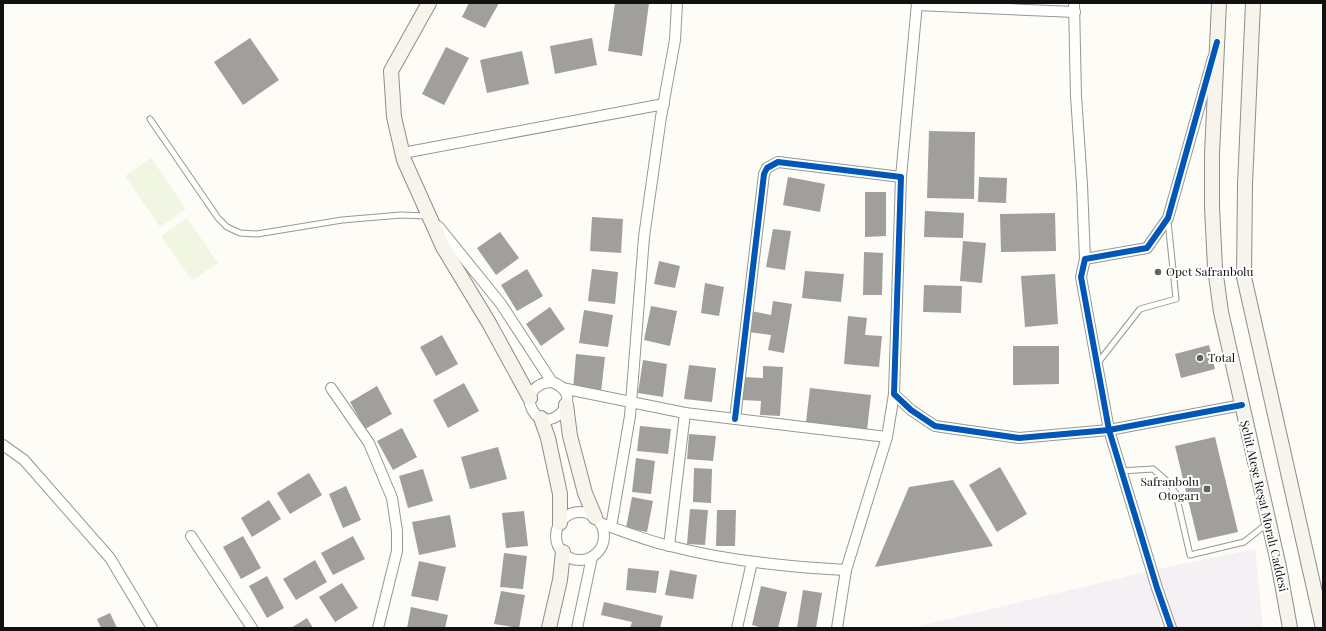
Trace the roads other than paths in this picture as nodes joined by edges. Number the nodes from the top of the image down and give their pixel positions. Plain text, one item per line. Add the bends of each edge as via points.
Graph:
1 (429, 3) edge
2 (677, 3) edge
3 (1219, 3) edge
4 (1253, 3) edge
5 (917, 4) edge
6 (1074, 8) edge
7 (1217, 42) junction
8 (664, 104) junction
9 (150, 119) dead end
10 (403, 153) junction
11 (901, 177) junction
12 (429, 216) junction
13 (1168, 218) junction
14 (1085, 259) junction
15 (1097, 364) junction
16 (552, 382) junction
17 (331, 388) dead end
18 (562, 388) junction
19 (894, 394) junction
20 (530, 398) junction
21 (630, 402) junction
22 (1242, 404) junction
23 (566, 405) junction
24 (685, 413) junction
25 (541, 418) junction
26 (735, 419) junction
27 (1108, 430) junction
28 (886, 437) junction
29 (3, 445) edge
30 (1120, 471) junction
31 (598, 520) junction
32 (1269, 522) junction
33 (560, 523) junction
34 (611, 526) junction
35 (191, 536) dead end
36 (669, 546) junction
37 (563, 552) junction
38 (592, 557) junction
39 (752, 562) junction
40 (846, 570) junction
41 (150, 627) edge
42 (252, 628) edge
43 (378, 628) edge
44 (549, 628) edge
45 (576, 628) edge
46 (737, 628) edge
47 (837, 628) edge
48 (1171, 628) edge
49 (1290, 628) edge
50 (1323, 628) edge

1 - 10 main road via 391,71 394,117
2 - 8 street via 675,40
3 - 7 main road, Şehit Ateşe Reşat Moralı Caddesi
4 - 50 main road via 1245,184 1244,277
5 - 6 street
5 - 11 street
6 - 14 street
7 - 13 street
7 - 22 main road, Şehit Ateşe Reşat Moralı Caddesi via 1212,154 1215,268 1221,312
8 - 10 street
8 - 21 street via 644,237
9 - 12 lane via 218,218 227,227 240,233 257,234 342,220 401,215
10 - 12 main road
11 - 19 street
11 - 26 street via 778,162 767,168 764,174
12 - 16 street via 501,304
12 - 20 main road via 443,247 490,323
13 - 14 street via 1148,248
13 - 15 lane via 1176,299 1140,309
14 - 15 street via 1081,277
15 - 27 street
16 - 18 street
16 - 20 street via 535,387
17 - 43 street via 369,443 392,498 397,551
18 - 21 street
18 - 23 street via 567,399
19 - 27 street via 911,410 935,426 1019,438
19 - 28 street
20 - 25 street via 532,410
21 - 24 street
21 - 34 street via 630,416
22 - 27 street
22 - 32 main road, Şehit Ateşe Reşat Moralı Caddesi
23 - 25 street via 564,411 554,418
23 - 31 main road via 572,443 585,493
24 - 26 street
24 - 36 street
25 - 33 main road via 560,494
26 - 28 street
27 - 30 street
28 - 40 street
29 - 41 street via 24,460 110,558
30 - 32 lane via 1153,469 1168,482 1176,494 1190,555 1244,542
30 - 48 street
31 - 33 street via 588,513 580,512 572,513
31 - 34 street
31 - 38 street via 604,538 598,552
32 - 49 main road, Şehit Ateşe Reşat Moralı Caddesi
33 - 37 street via 557,538
34 - 36 street
35 - 42 street
36 - 39 street
37 - 38 street via 577,560
37 - 44 main road via 560,580
38 - 45 street
39 - 40 street
39 - 46 street
40 - 47 street

